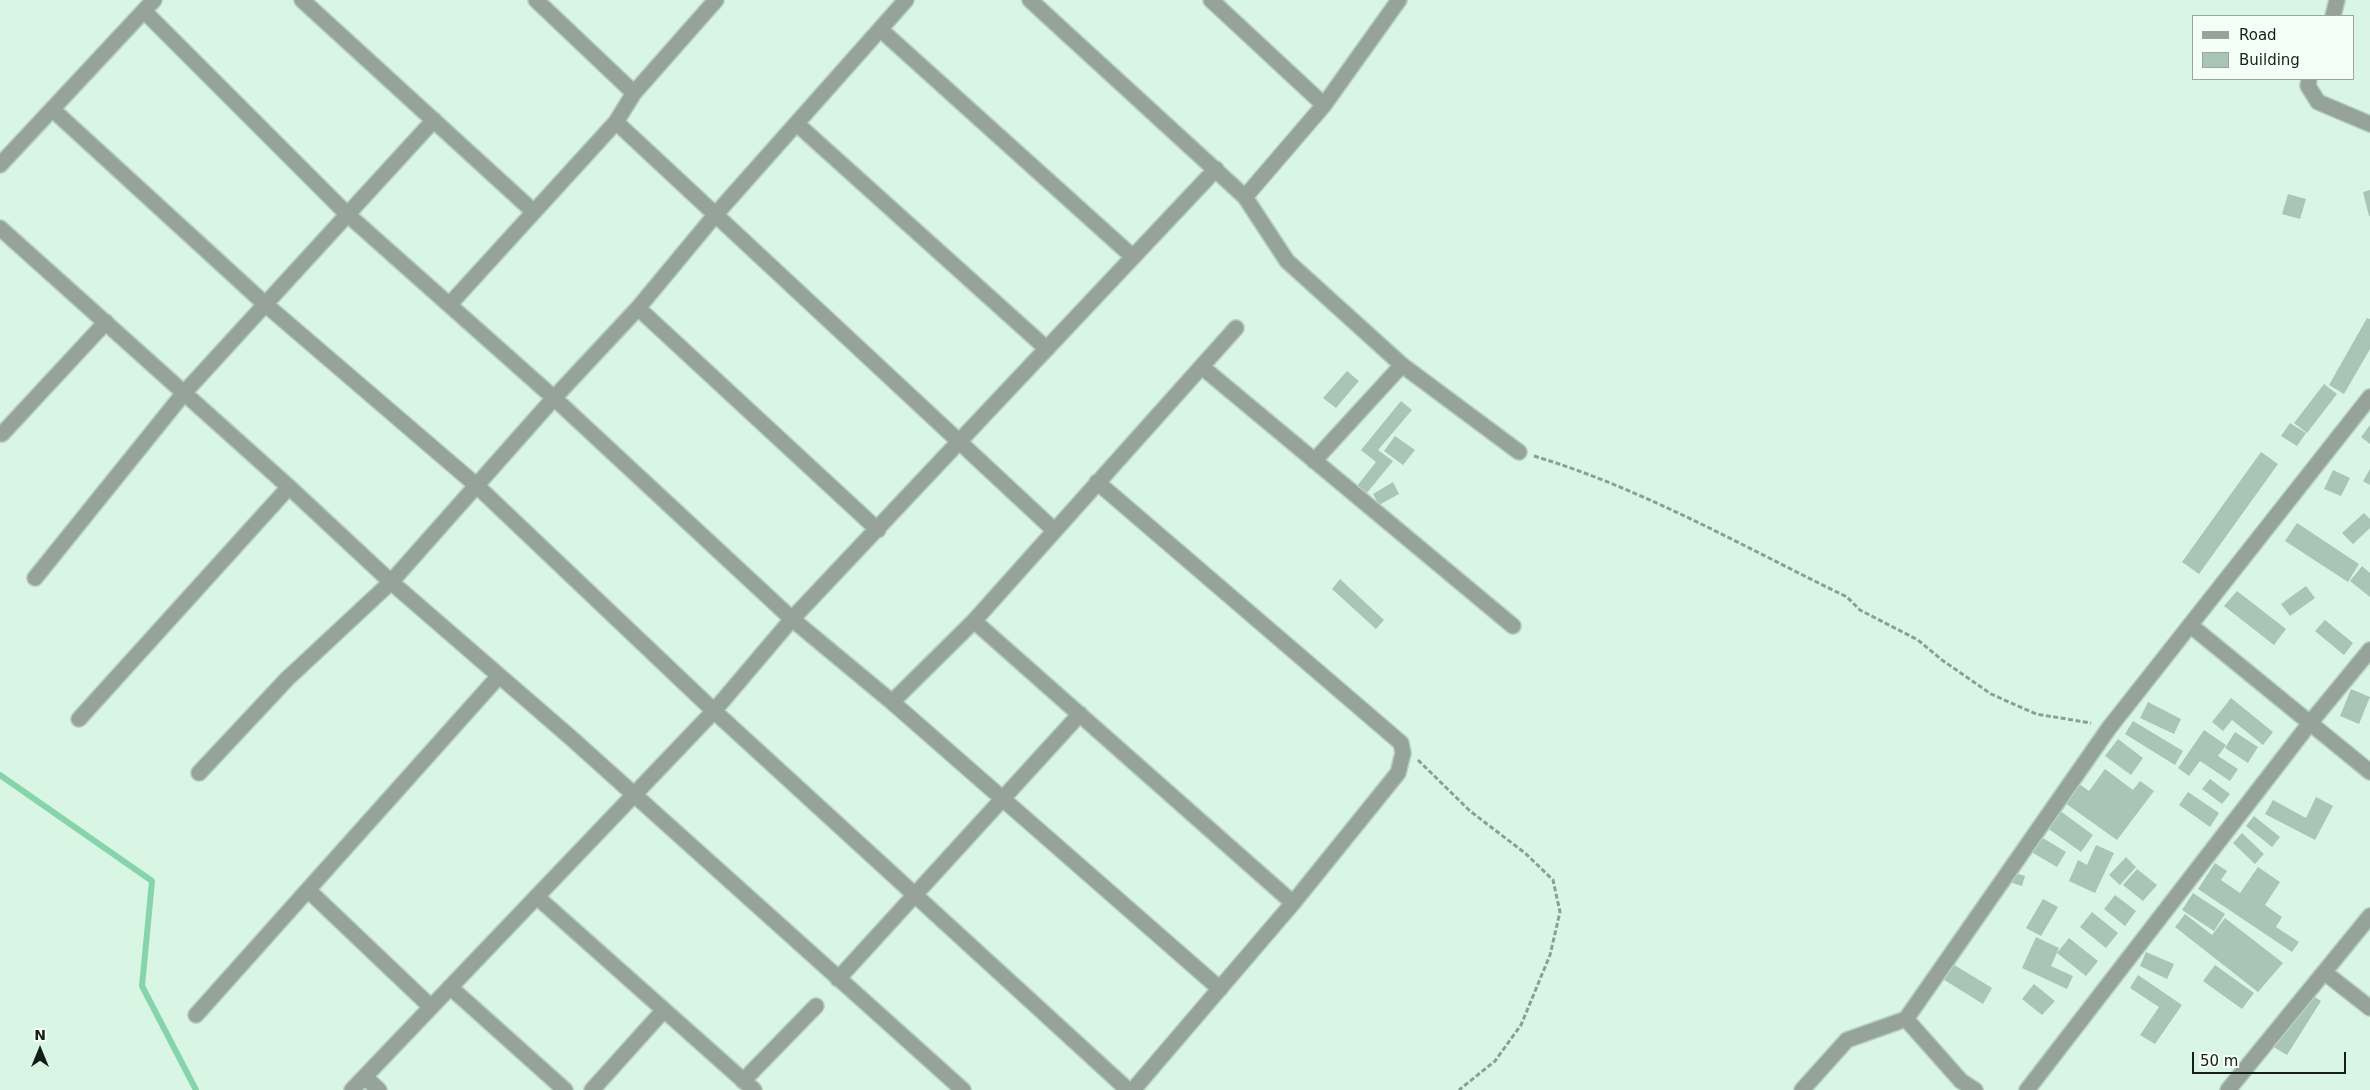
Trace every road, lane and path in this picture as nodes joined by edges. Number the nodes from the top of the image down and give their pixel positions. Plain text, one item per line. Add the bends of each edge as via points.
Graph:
1 (302, 0) edge
2 (536, 0) edge
3 (716, 0) edge
4 (906, 0) edge
5 (1030, 0) edge
6 (1211, 0) edge
7 (1399, 0) edge
8 (2337, 0) edge
9 (149, 6) edge
10 (2333, 15) edge
11 (881, 30) junction
12 (2309, 80) edge
13 (634, 94) junction
14 (1324, 105) junction
15 (52, 109) junction
16 (434, 120) junction
17 (616, 122) junction
18 (797, 124) junction
19 (2370, 124) edge
20 (0, 165) edge
21 (1216, 170) junction
22 (1245, 197) junction
23 (534, 212) junction
24 (347, 214) junction
25 (716, 214) junction
26 (0, 228) edge
27 (1134, 257) junction
28 (265, 304) junction
29 (450, 304) junction
30 (638, 308) junction
31 (106, 322) junction
32 (1236, 328) dead end
33 (1047, 349) junction
34 (1402, 365) junction
35 (1202, 367) junction
36 (184, 393) junction
37 (2370, 397) edge
38 (554, 398) junction
39 (2, 434) dead end
40 (959, 444) junction
41 (1519, 452) joint
42 (1314, 461) junction
43 (1097, 482) junction
44 (476, 485) junction
45 (289, 487) junction
46 (878, 530) junction
47 (1054, 530) junction
48 (35, 578) dead end
49 (391, 582) junction
50 (792, 619) junction
51 (974, 621) junction
52 (2190, 625) junction
53 (1513, 626) dead end
54 (2370, 650) edge
55 (499, 676) junction
56 (892, 702) junction
57 (714, 711) junction
58 (1080, 714) junction
59 (79, 719) dead end
60 (2310, 723) junction
61 (2109, 728) junction
62 (1401, 743) junction
63 (2370, 772) edge
64 (199, 773) dead end
65 (635, 795) junction
66 (1002, 800) junction
67 (308, 890) junction
68 (914, 895) junction
69 (537, 897) junction
70 (1293, 903) junction
71 (2370, 916) edge
72 (2324, 972) junction
73 (838, 979) junction
74 (450, 987) junction
75 (1220, 989) junction
76 (816, 1006) dead end
77 (432, 1007) junction
78 (2370, 1008) edge
79 (664, 1010) junction
80 (196, 1016) dead end
81 (1906, 1018) junction
82 (365, 1077) junction
83 (748, 1085) edge
84 (1957, 1085) edge
85 (352, 1090) edge
86 (380, 1090) edge
87 (565, 1090) edge
88 (592, 1090) edge
89 (962, 1090) edge
90 (1128, 1090) edge
91 (1133, 1090) edge
92 (1459, 1090) edge
93 (1802, 1090) edge
94 (1976, 1090) edge
95 (2028, 1090) edge
96 (2228, 1090) edge

1 - 16 street
2 - 13 street
3 - 13 street
4 - 11 street
5 - 21 street
6 - 14 street
7 - 14 street
8 - 10 street
9 - 15 street
9 - 24 street
11 - 18 street
11 - 27 street
12 - 19 street via 2308,86 2318,102
13 - 17 street
14 - 22 street
15 - 20 street
15 - 28 street
16 - 23 street
16 - 24 street
17 - 23 street
17 - 25 street
18 - 25 street
18 - 33 street
21 - 22 street
21 - 27 street
22 - 34 street via 1287,262
23 - 29 street
24 - 28 street
24 - 29 street
25 - 30 street
25 - 40 street
26 - 31 street
27 - 33 street
28 - 36 street
28 - 44 street
29 - 38 street
30 - 38 street
30 - 46 street
31 - 36 street
31 - 39 street
32 - 35 street
33 - 40 street
34 - 41 street
34 - 42 street
35 - 42 street
35 - 43 street
36 - 45 street
36 - 48 street
37 - 52 street
38 - 44 street
38 - 50 street
40 - 46 street
40 - 47 street
41 - 61 path via 1624,489 1847,597 1860,610 1918,640 1991,694 2036,714
42 - 53 street
43 - 47 street
43 - 62 street
44 - 49 street
44 - 57 street
45 - 49 street
45 - 59 street
46 - 50 street
47 - 51 street
49 - 55 street
49 - 64 street via 287,679
50 - 56 street
50 - 57 street
51 - 56 street
51 - 58 street
52 - 60 street
52 - 61 street
54 - 60 street
55 - 65 street
55 - 67 street
56 - 66 street
57 - 65 street
57 - 68 street
58 - 66 street
58 - 70 street
60 - 63 street
60 - 95 street
61 - 81 street
62 - 70 street via 1403,754 1398,773
62 - 92 path via 1470,811 1553,880 1560,912 1550,955 1522,1025 1495,1061
65 - 69 street
65 - 73 street
66 - 68 street
66 - 75 street
67 - 77 street
67 - 80 street
68 - 73 street
68 - 90 street
69 - 74 street
69 - 79 street
70 - 75 street
71 - 72 street
72 - 78 street
72 - 96 street
73 - 89 street
74 - 77 street
74 - 87 street
75 - 91 street
76 - 83 street
77 - 82 street
79 - 83 street
79 - 88 street
81 - 84 street
81 - 93 street via 1847,1040
82 - 85 street
82 - 86 street
84 - 94 street

